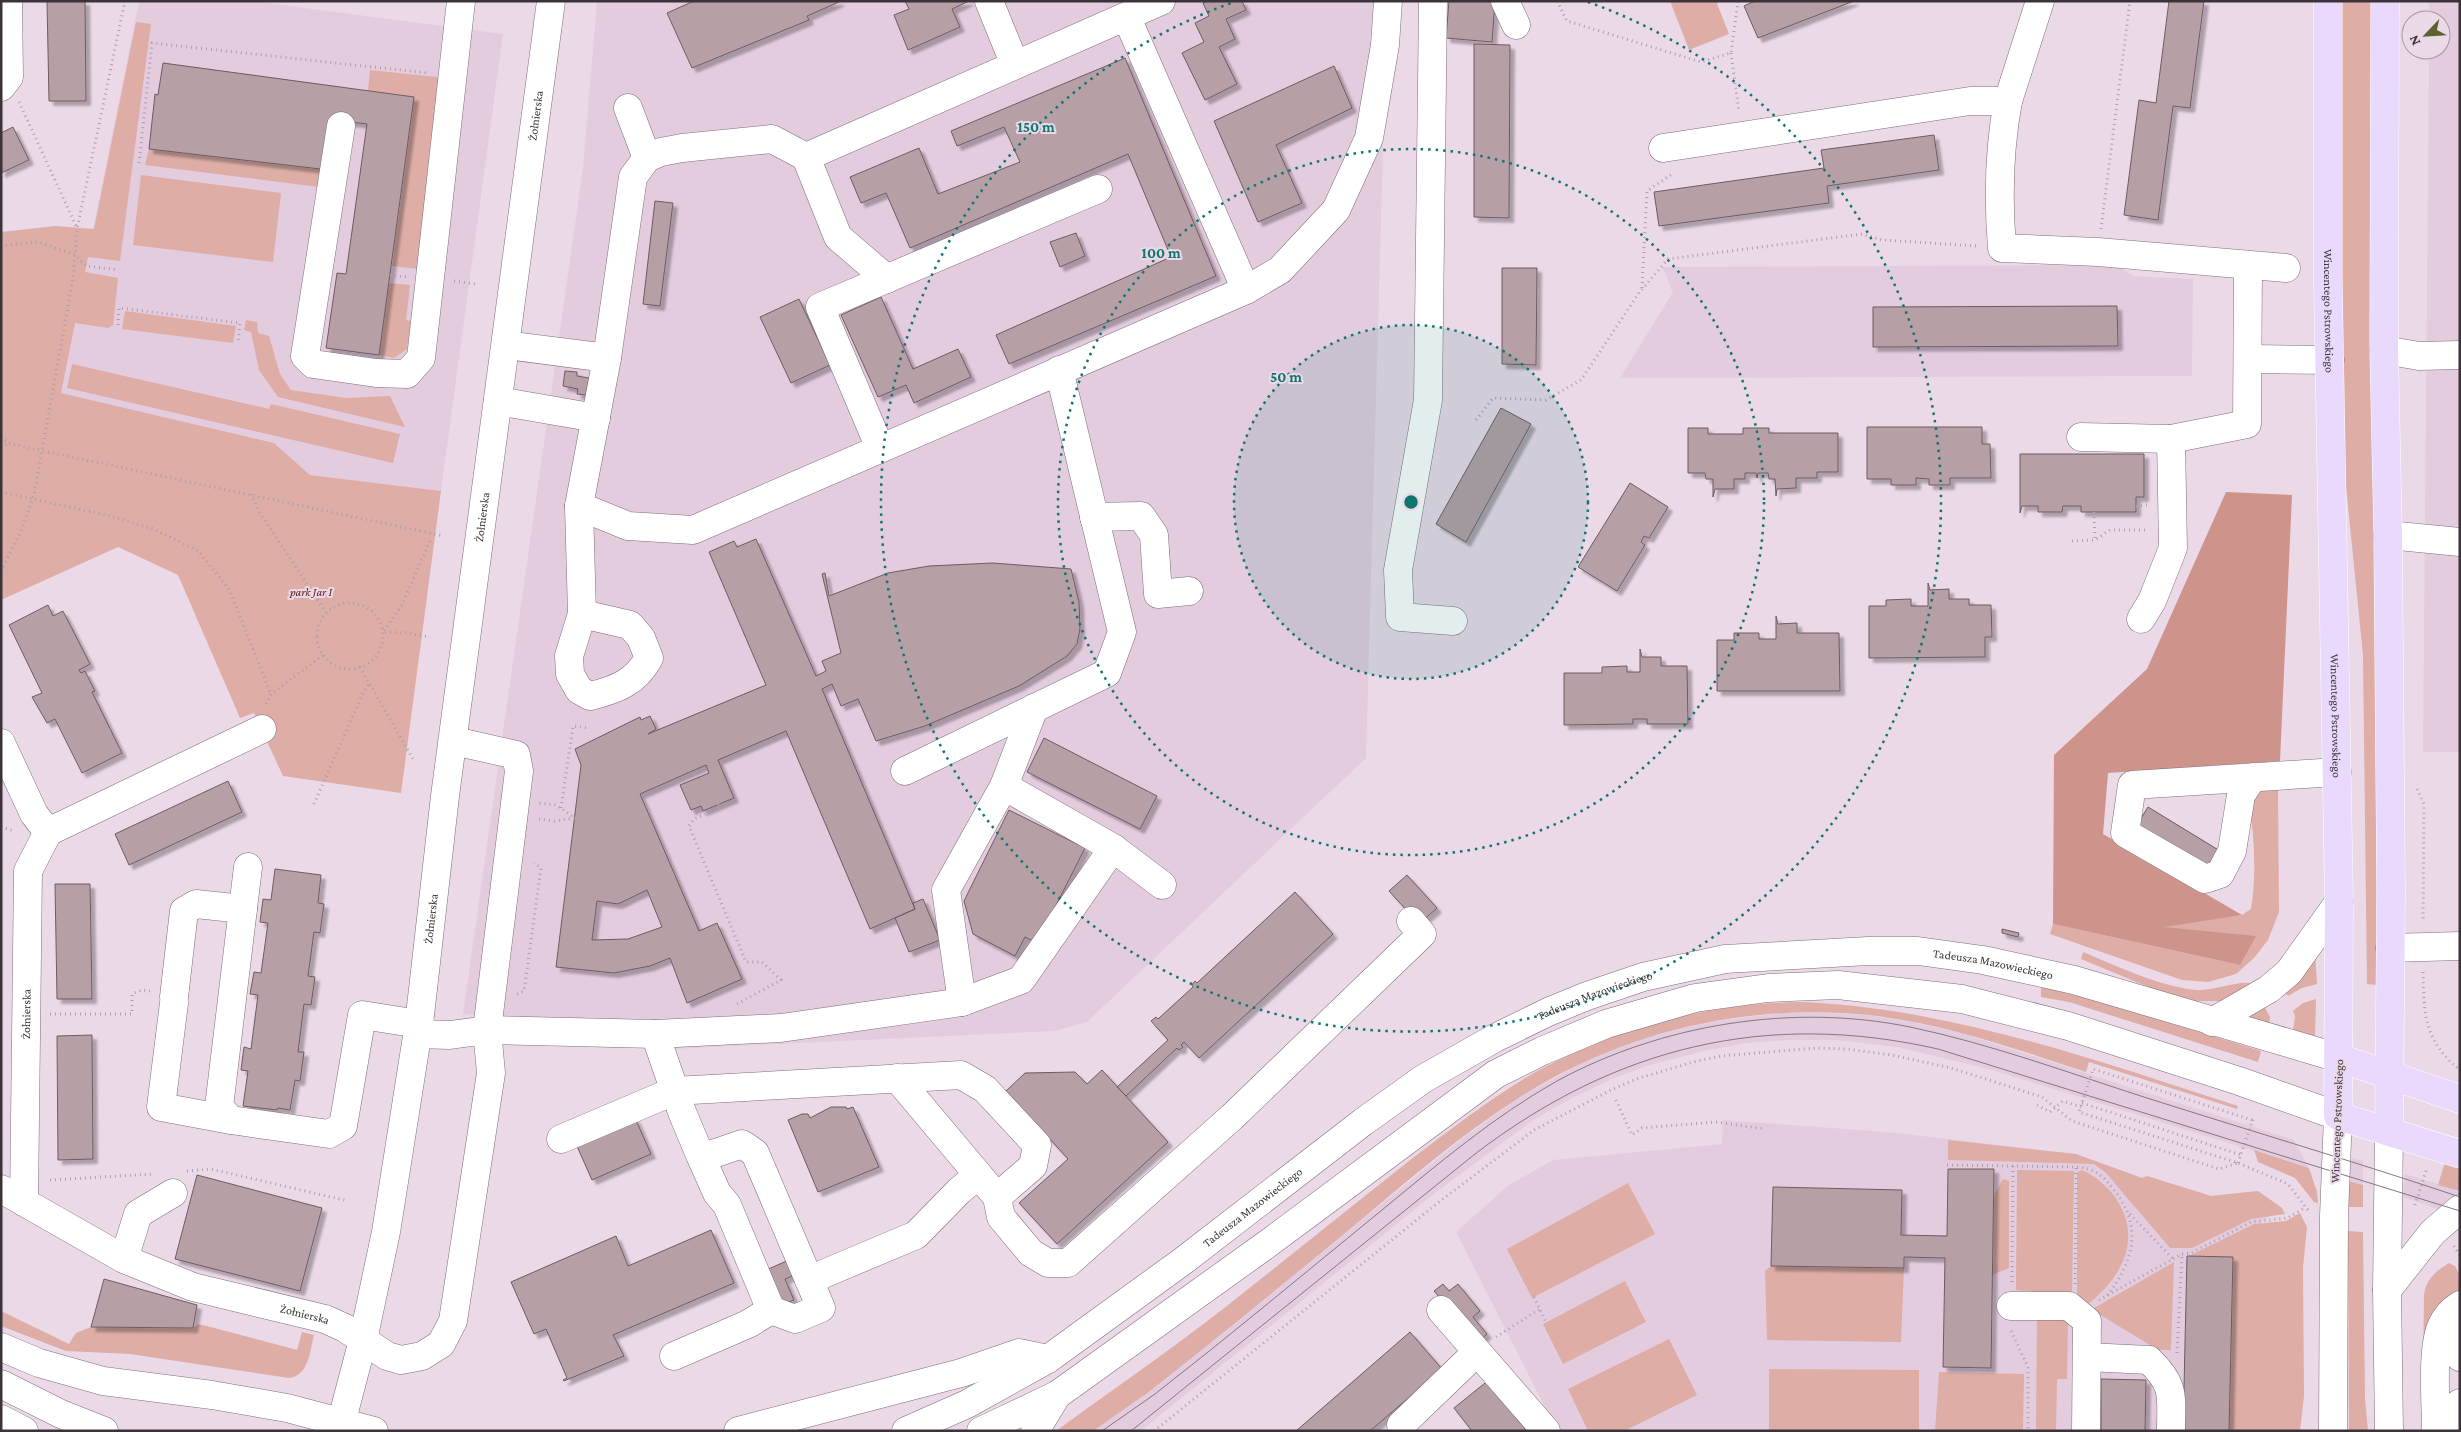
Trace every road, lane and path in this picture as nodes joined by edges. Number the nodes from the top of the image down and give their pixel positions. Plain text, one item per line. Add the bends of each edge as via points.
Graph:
1 (8, 1) edge
2 (125, 1) edge
3 (461, 1) edge
4 (551, 1) edge
5 (989, 1) edge
6 (1161, 1) edge
7 (1388, 1) edge
8 (1433, 1) edge
9 (1557, 1) edge
10 (1738, 1) edge
11 (2040, 1) edge
12 (2130, 1) edge
13 (2328, 1) edge
14 (2385, 1) edge
15 (1127, 18) junction
16 (1732, 53) junction
17 (1015, 65) junction
18 (429, 73) dead end
19 (6, 96) edge
20 (2008, 101) junction
21 (1738, 106) dead end
22 (628, 108) dead end
23 (341, 126) dead end
24 (1663, 148) dead end
25 (806, 157) junction
26 (647, 158) junction
27 (139, 163) dead end
28 (1673, 173) dead end
29 (1098, 189) dead end
30 (77, 229) junction
31 (1, 246) edge
32 (2002, 248) junction
33 (2098, 252) junction
34 (75, 255) junction
35 (2248, 266) junction
36 (2286, 268) dead end
37 (118, 270) dead end
38 (887, 279) junction
39 (463, 282) dead end
40 (476, 284) dead end
41 (1642, 288) junction
42 (1246, 290) junction
43 (118, 325) dead end
44 (238, 344) dead end
45 (506, 344) junction
46 (2384, 350) junction
47 (2460, 356) edge
48 (607, 358) junction
49 (2249, 359) junction
50 (2330, 360) junction
51 (1059, 370) junction
52 (498, 401) junction
53 (596, 418) junction
54 (1476, 420) dead end
55 (1, 437) edge
56 (2081, 437) dead end
57 (2171, 439) junction
58 (9, 443) junction
59 (1, 447) edge
60 (880, 448) junction
61 (42, 450) junction
62 (1, 492) edge
63 (251, 494) junction
64 (34, 498) junction
65 (2150, 505) dead end
66 (578, 506) junction
67 (2136, 506) dead end
68 (2094, 512) dead end
69 (1094, 517) junction
70 (2145, 530) dead end
71 (2388, 535) junction
72 (444, 536) dead end
73 (2095, 540) junction
74 (430, 541) dead end
75 (2072, 541) dead end
76 (2460, 542) edge
77 (1, 571) edge
78 (1189, 591) dead end
79 (326, 612) junction
80 (582, 614) dead end
81 (2141, 619) dead end
82 (1453, 621) dead end
83 (383, 632) junction
84 (430, 637) dead end
85 (323, 655) junction
86 (360, 667) junction
87 (370, 684) junction
88 (271, 694) junction
89 (1034, 708) junction
90 (589, 728) dead end
91 (262, 729) joint
92 (454, 741) junction
93 (1, 743) edge
94 (413, 759) dead end
95 (905, 771) dead end
96 (2337, 772) junction
97 (2253, 778) junction
98 (1004, 786) junction
99 (533, 802) dead end
100 (314, 804) dead end
101 (718, 804) dead end
102 (561, 808) junction
103 (532, 818) dead end
104 (48, 832) junction
105 (1113, 848) junction
106 (530, 859) dead end
107 (248, 867) dead end
108 (1162, 885) dead end
109 (2339, 902) junction
110 (243, 909) junction
111 (1411, 921) dead end
112 (2460, 946) edge
113 (2390, 948) junction
114 (142, 990) dead end
115 (514, 996) dead end
116 (962, 1002) junction
117 (730, 1008) dead end
118 (27, 1015) junction
119 (2212, 1022) junction
120 (418, 1029) junction
121 (487, 1030) junction
122 (655, 1034) junction
123 (2339, 1058) junction
124 (2389, 1076) junction
125 (897, 1078) junction
126 (674, 1091) junction
127 (2460, 1099) edge
128 (1616, 1100) dead end
129 (2037, 1105) dead end
130 (2081, 1105) junction
131 (2056, 1107) junction
132 (2255, 1110) dead end
133 (2338, 1116) junction
134 (231, 1120) junction
135 (2252, 1120) junction
136 (1765, 1129) dead end
137 (2389, 1132) junction
138 (561, 1140) dead end
139 (2241, 1154) junction
140 (2460, 1154) edge
141 (700, 1155) junction
142 (2238, 1163) junction
143 (1948, 1165) dead end
144 (2428, 1165) dead end
145 (2076, 1167) junction
146 (978, 1175) junction
147 (171, 1179) junction
148 (46, 1180) dead end
149 (13, 1195) edge
150 (997, 1197) junction
151 (348, 1200) dead end
152 (2306, 1207) junction
153 (2460, 1209) edge
154 (2413, 1212) dead end
155 (2130, 1214) junction
156 (2312, 1216) dead end
157 (2453, 1245) dead end
158 (2182, 1254) junction
159 (2460, 1256) edge
160 (124, 1259) junction
161 (2173, 1259) junction
162 (809, 1280) junction
163 (2075, 1286) dead end
164 (2387, 1290) junction
165 (2107, 1296) junction
166 (1534, 1297) dead end
167 (2090, 1305) dead end
168 (2460, 1305) edge
169 (2011, 1306) dead end
170 (1540, 1309) junction
171 (771, 1310) junction
172 (1441, 1310) dead end
173 (2460, 1316) edge
174 (1546, 1322) dead end
175 (363, 1340) junction
176 (1, 1347) edge
177 (1484, 1347) junction
178 (674, 1356) dead end
179 (2087, 1357) junction
180 (2460, 1357) edge
181 (1048, 1359) junction
182 (2177, 1362) dead end
183 (1, 1384) edge
184 (1057, 1395) junction
185 (2453, 1400) edge
186 (1, 1420) edge
187 (1401, 1425) dead end
188 (340, 1426) edge
189 (24, 1431) edge
190 (104, 1431) edge
191 (374, 1431) edge
192 (738, 1431) edge
193 (906, 1431) edge
194 (981, 1431) edge
195 (1035, 1431) edge
196 (1154, 1431) edge
197 (1546, 1431) edge
198 (2086, 1431) edge
199 (2171, 1431) edge
200 (2333, 1431) edge
201 (2389, 1431) edge
202 (2436, 1431) edge

1 - 19 street via 9,77
2 - 30 path
3 - 23 street via 421,358 407,374 313,364 305,356
4 - 45 street, Żołnierska
5 - 17 street
6 - 15 street
7 - 42 street via 1385,45 1368,138 1336,210 1280,270
8 - 82 street via 1428,400 1398,570 1400,617
9 - 16 path via 1567,21 1634,43 1701,62
10 - 16 path
11 - 20 street
12 - 33 path
13 - 50 main road, Wincentego Pstrowskiego
14 - 46 main road
15 - 17 street
15 - 42 street
16 - 21 path
17 - 25 street
18 - 27 path via 152,44
19 - 30 path via 18,101
20 - 24 street via 1970,101
20 - 32 street via 1999,191
22 - 26 street
25 - 26 street via 772,139 682,148
25 - 38 street via 838,237
26 - 48 street via 633,177
28 - 41 path via 1647,191
29 - 38 street
30 - 34 path
31 - 34 path via 39,242
32 - 33 street
32 - 41 path via 1882,240 1862,234 1668,259
33 - 35 street
34 - 37 path via 86,266
34 - 61 path
35 - 36 street
35 - 49 street
38 - 60 street via 820,307
39 - 40 path
41 - 54 path via 1581,380 1546,400 1493,398
42 - 51 street
43 - 44 path via 119,308 240,323
45 - 48 street
45 - 52 street, Żołnierska
46 - 47 street via 2418,356
46 - 71 main road
48 - 53 street
49 - 50 street
49 - 57 street via 2247,424
50 - 96 main road, Wincentego Pstrowskiego
51 - 60 street
51 - 69 street
52 - 53 street
52 - 92 street, Żołnierska
53 - 66 street
55 - 58 path
56 - 57 street
57 - 81 street via 2173,548 2152,601
58 - 59 path
58 - 61 path
60 - 66 street via 693,530 628,526
61 - 63 path
61 - 64 path
62 - 64 path
63 - 72 path
63 - 79 path via 258,510
64 - 77 path
64 - 88 path via 154,529 198,551 229,589
65 - 67 path
66 - 80 street
68 - 73 path
69 - 78 street via 1141,516 1154,536 1158,594
69 - 89 street via 1122,632 1106,673
70 - 73 path via 2110,530
71 - 76 street
71 - 113 main road
73 - 75 path
74 - 83 path via 402,605
79 - 83 path via 335,606 356,603 374,613
79 - 85 path via 317,638
83 - 84 path
83 - 86 path via 377,654
85 - 86 path via 340,667
85 - 88 path
86 - 87 path
87 - 94 path
87 - 100 path via 362,695
88 - 91 path via 258,721
89 - 95 street
89 - 98 street
90 - 102 path via 573,726
91 - 104 street
92 - 120 street, Żołnierska
92 - 121 street via 516,755 519,771
93 - 104 street via 34,814
96 - 97 street via 2285,773
96 - 109 main road, Wincentego Pstrowskiego
97 - 97 street via 2132,785 2125,833 2205,880 2220,874 2232,851 2241,795
98 - 105 street
98 - 116 street via 946,890
99 - 102 path
101 - 117 path via 720,808 694,818 689,826 746,962 762,962 781,980
102 - 103 path via 575,818 554,821
104 - 118 street, Żołnierska via 28,871
105 - 108 street
105 - 116 street via 1021,980
106 - 115 path via 541,868 524,991
107 - 110 street
109 - 119 street via 2289,972 2269,989
109 - 123 main road, Wincentego Pstrowskiego
110 - 134 street via 219,1107
110 - 134 street via 196,904 184,911 161,1107
111 - 150 street via 1422,934 1232,1117 1068,1263 1048,1263 1031,1253 1001,1217
112 - 113 street
113 - 124 main road
114 - 118 path via 132,994 132,1014
116 - 122 street via 781,1028
118 - 149 street, Żołnierska
119 - 123 street, Tadeusza Mazowieckiego
119 - 181 street, Tadeusza Mazowieckiego via 2074,980 1983,960 1918,951 1724,960 1643,977 1548,1012 1423,1079 1184,1261
120 - 121 street via 450,1035
120 - 134 street via 362,1015 343,1126 329,1134
120 - 175 street, Żołnierska via 386,1232
121 - 122 street
121 - 175 street via 490,1073 452,1321 441,1344 422,1356 401,1360 387,1356
122 - 126 street
123 - 124 main road, Tadeusza Mazowieckiego
123 - 133 main road, Wincentego Pstrowskiego
124 - 127 main road, Tadeusza Mazowieckiego
124 - 137 main road
125 - 126 street
125 - 146 street
125 - 150 street via 961,1075 985,1089 1037,1145 1033,1166
126 - 138 street
126 - 141 street
128 - 136 path via 1632,1136 1642,1128 1716,1122
129 - 131 path via 2050,1112
130 - 131 path via 2063,1101
130 - 135 path via 2093,1069
130 - 139 path
130 - 142 path via 2079,1112
131 - 142 path via 2072,1120 2219,1169
131 - 196 path via 2042,1097 1951,1068 1847,1049 1799,1049 1721,1056 1639,1078 1534,1130 1439,1202
132 - 135 path
133 - 137 main road
133 - 184 street via 2068,1026 1962,999 1838,985 1768,988 1695,998 1606,1024 1496,1074
133 - 200 street, Wincentego Pstrowskiego
135 - 139 path
137 - 140 main road
137 - 164 street
139 - 142 path
141 - 162 street via 742,1144 755,1153
141 - 171 street via 717,1193 727,1205
142 - 152 path via 2288,1184
143 - 145 path
144 - 154 path
145 - 155 path via 2089,1168 2100,1174
145 - 163 path
146 - 150 street
146 - 162 street via 916,1235
147 - 148 path
147 - 151 path via 210,1169
147 - 160 street via 138,1214
149 - 160 street, Żołnierska
152 - 156 path
152 - 158 path via 2288,1218 2251,1222 2191,1253
153 - 164 street via 2433,1232
155 - 161 path
155 - 165 path via 2130,1255
157 - 159 path
158 - 161 path
158 - 182 path
160 - 175 street, Żołnierska via 193,1287 325,1319
161 - 165 path
162 - 171 street via 821,1308 795,1319
164 - 201 street
165 - 167 path
166 - 170 path
168 - 185 street via 2449,1312 2441,1326 2437,1344
169 - 179 street via 2069,1306 2087,1321
170 - 174 path
170 - 177 path
171 - 178 street via 748,1324
172 - 177 street
173 - 180 street via 2450,1333 2454,1352
175 - 188 street, Żołnierska
176 - 188 street via 38,1363 103,1380 287,1408
177 - 187 street
177 - 197 street
179 - 198 street
179 - 199 street via 2149,1360 2164,1375 2171,1390
181 - 192 street via 1019,1353 961,1373
181 - 193 street, Tadeusza Mazowieckiego via 967,1404
183 - 190 street
184 - 194 street
184 - 195 street
185 - 202 street
186 - 189 street
188 - 191 street

